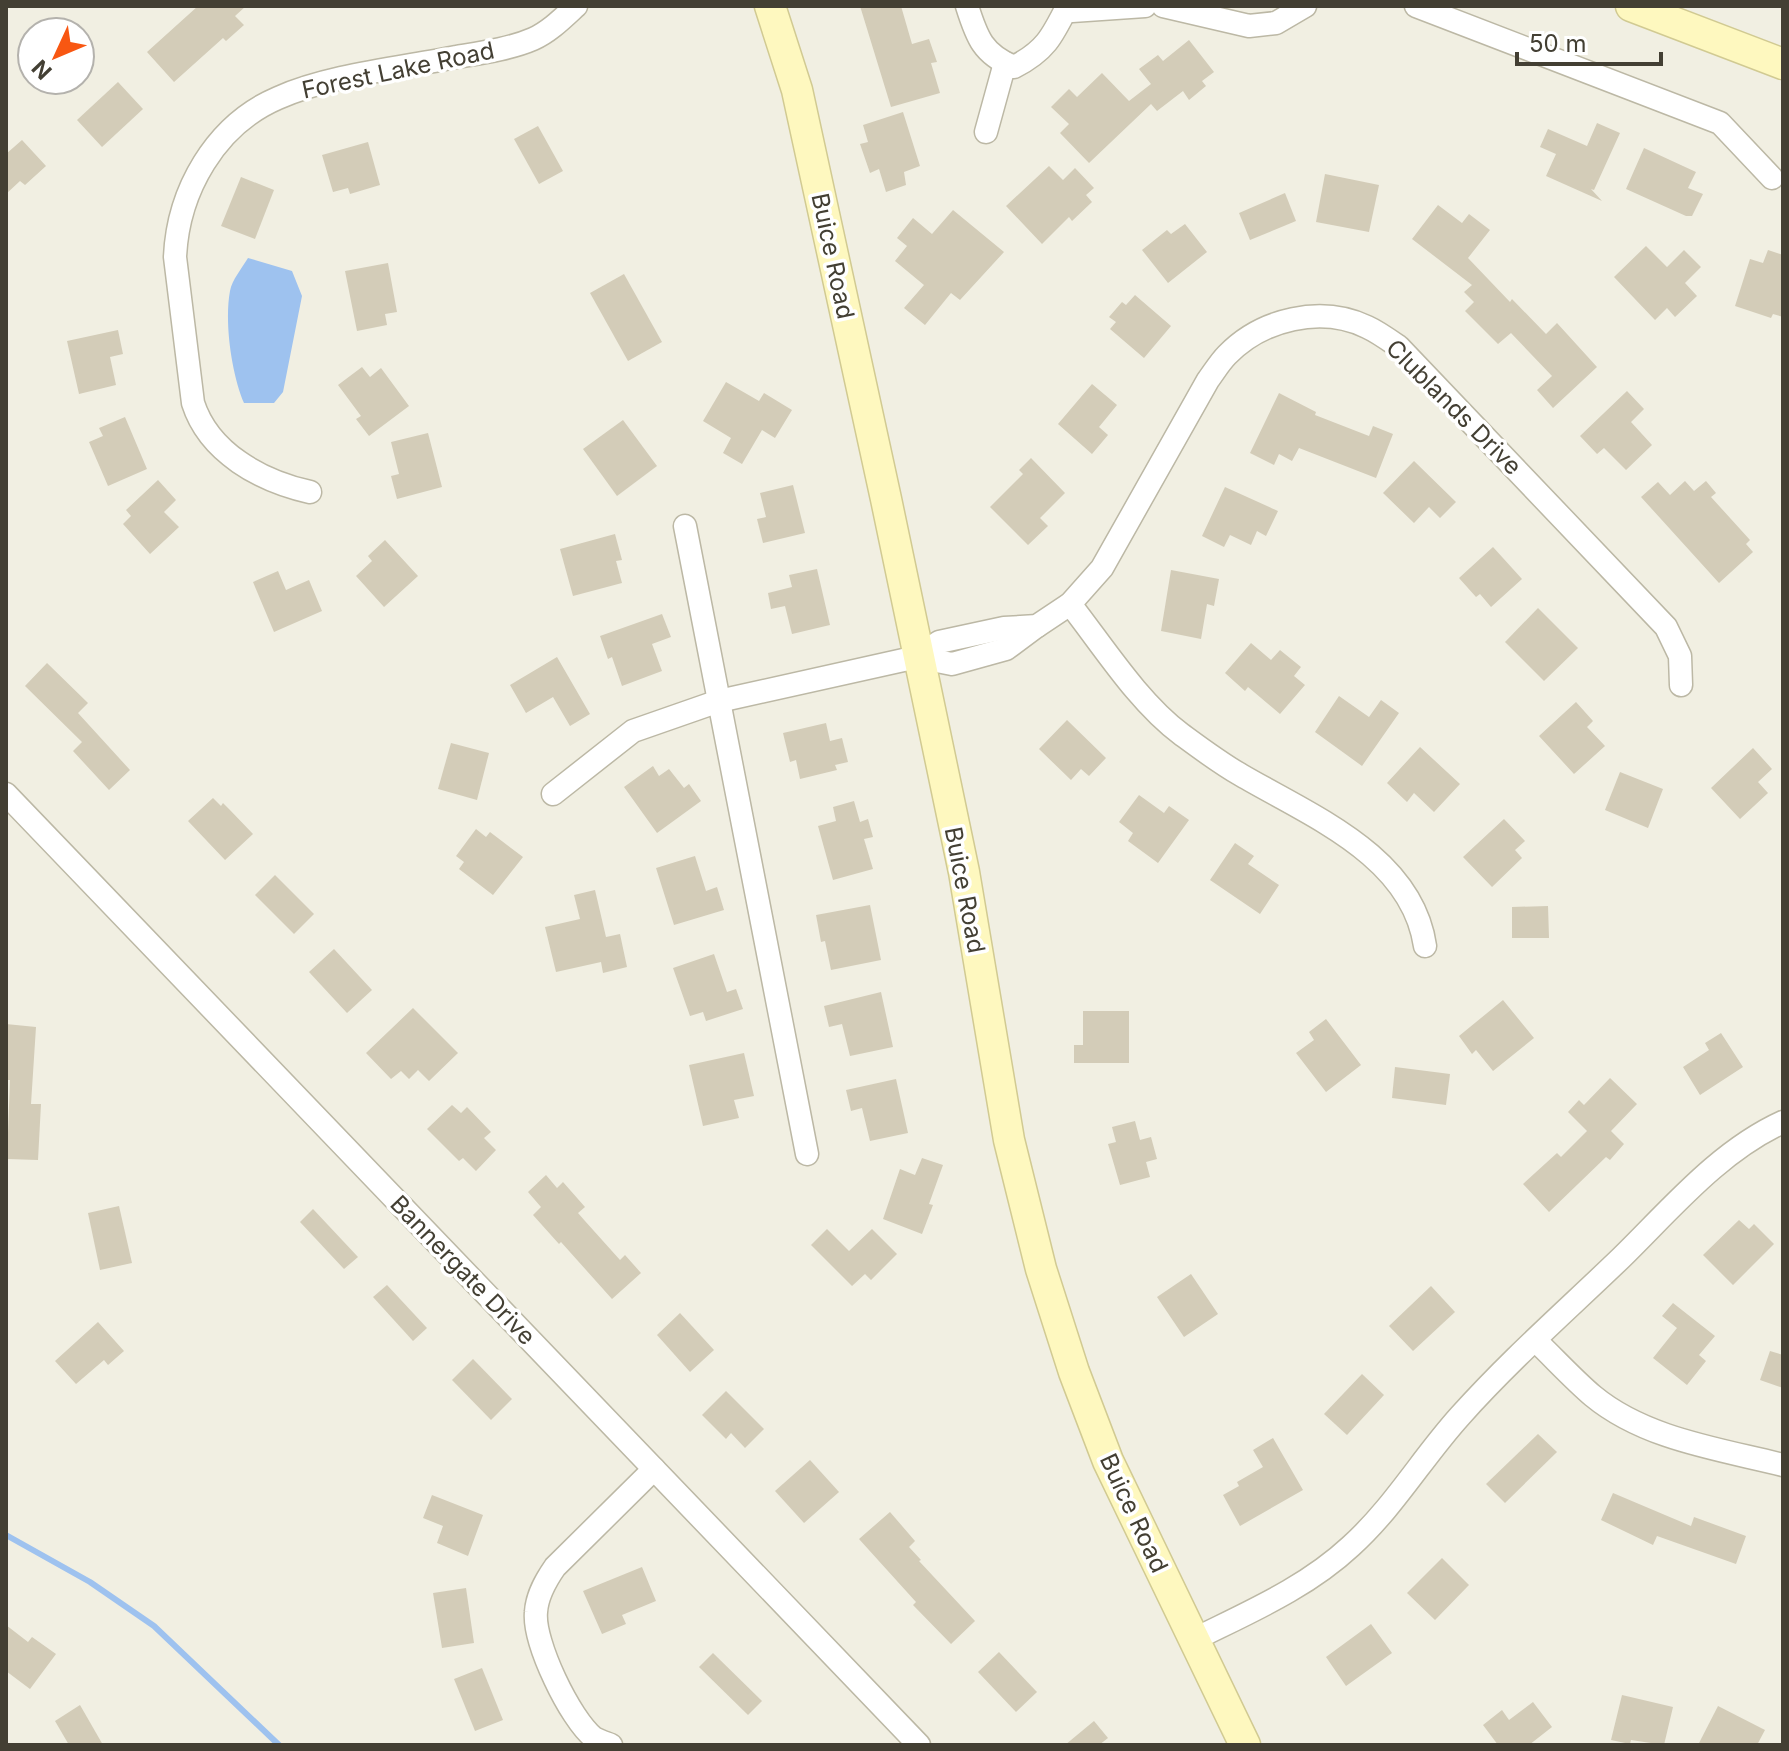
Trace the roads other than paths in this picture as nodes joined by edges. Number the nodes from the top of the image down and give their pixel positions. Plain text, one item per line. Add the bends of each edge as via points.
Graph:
1 (576, 6) edge
2 (770, 6) edge
3 (967, 6) edge
4 (1145, 6) edge
5 (1163, 6) edge
6 (1305, 6) edge
7 (1416, 6) edge
8 (1631, 6) edge
9 (1066, 7) edge
10 (1005, 63) junction
11 (1783, 64) edge
12 (986, 132) dead end
13 (1772, 178) dead end
14 (310, 492) dead end
15 (685, 526) dead end
16 (1070, 604) junction
17 (917, 657) junction
18 (1681, 685) dead end
19 (719, 701) junction
20 (553, 794) dead end
21 (7, 797) edge
22 (1425, 946) dead end
23 (1783, 1122) edge
24 (807, 1154) dead end
25 (1535, 1340) junction
26 (1783, 1465) edge
27 (654, 1469) junction
28 (1195, 1639) junction
29 (611, 1745) edge
30 (919, 1745) edge
31 (1245, 1745) edge

1 - 14 street, Forest Lake Road via 533,39 279,97 235,125 200,168 183,206 175,257 198,419 220,449 263,476
2 - 17 street, Buice Road via 797,90
3 - 10 street via 975,34 992,57
4 - 9 street via 1072,11
5 - 6 street via 1249,26 1276,23
7 - 13 street via 1720,123
8 - 11 street
9 - 10 street via 1051,40 1033,57 1014,67
10 - 12 street
15 - 19 street
16 - 17 street, Clublands Drive via 1037,626 939,642
16 - 18 street, Clublands Drive via 1102,568 1226,356 1273,324 1333,317 1366,326 1399,347 1546,499 1666,627 1680,656
16 - 22 street via 1178,732 1238,774 1325,821 1369,854 1412,901
17 - 19 street, Clublands Drive
17 - 28 street, Buice Road via 964,872 1009,1140 1041,1269 1108,1461
19 - 20 street, Clublands Drive via 633,731
19 - 24 street
21 - 27 street, Bannergate Drive
23 - 25 street via 1721,1161
25 - 26 street via 1593,1396 1645,1426
25 - 28 street via 1459,1417 1394,1502 1350,1547 1289,1592
27 - 29 street via 555,1567 543,1584 536,1610 540,1649 577,1720 595,1739
27 - 30 street, Bannergate Drive
28 - 31 street, Buice Road

